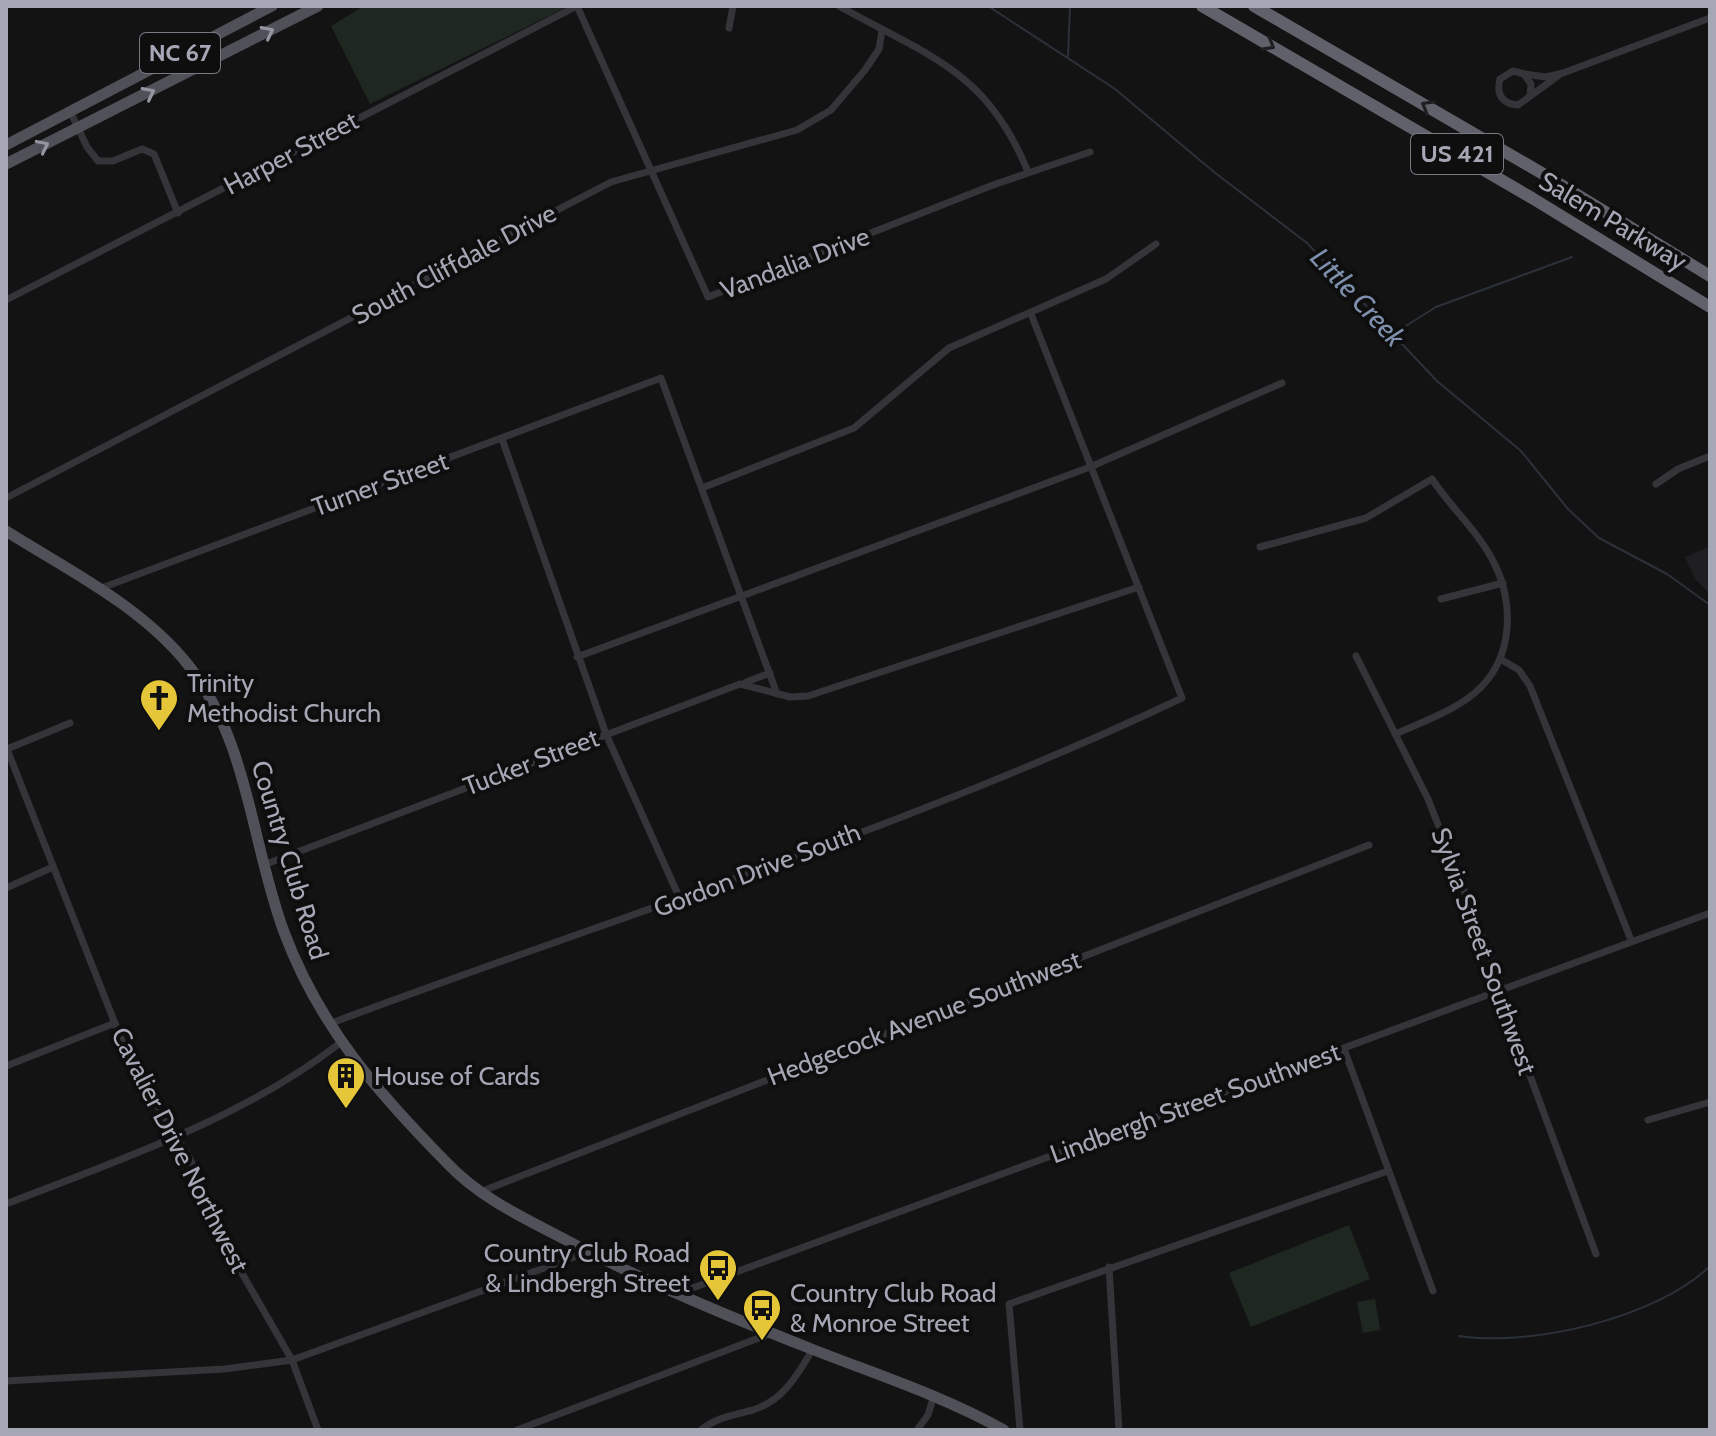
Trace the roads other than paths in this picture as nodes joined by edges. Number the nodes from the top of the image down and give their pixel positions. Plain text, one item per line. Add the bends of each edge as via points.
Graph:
1 (272, 6) edge
2 (318, 6) edge
3 (577, 6) edge
4 (733, 6) edge
5 (839, 6) edge
6 (1202, 6) edge
7 (1254, 6) edge
8 (1710, 18) edge
9 (729, 28) dead end
10 (882, 30) junction
11 (1563, 73) junction
12 (1524, 74) junction
13 (1530, 96) junction
14 (70, 111) junction
15 (79, 128) junction
16 (6, 145) edge
17 (1090, 152) dead end
18 (6, 164) edge
19 (653, 171) junction
20 (1028, 172) junction
21 (178, 213) junction
22 (1156, 244) dead end
23 (1710, 276) edge
24 (6, 300) edge
25 (1710, 307) edge
26 (1031, 314) junction
27 (1282, 383) dead end
28 (502, 439) junction
29 (1710, 456) edge
30 (1090, 467) junction
31 (1656, 484) dead end
32 (702, 488) junction
33 (6, 498) edge
34 (6, 531) edge
35 (1260, 547) dead end
36 (1503, 583) junction
37 (1139, 587) junction
38 (99, 589) junction
39 (742, 598) junction
40 (1441, 599) dead end
41 (1356, 656) dead end
42 (577, 657) junction
43 (1502, 660) junction
44 (770, 673) junction
45 (740, 684) junction
46 (777, 694) junction
47 (70, 723) dead end
48 (606, 734) junction
49 (1395, 734) junction
50 (1369, 845) dead end
51 (266, 864) junction
52 (53, 867) junction
53 (6, 888) edge
54 (680, 899) junction
55 (1709, 915) edge
56 (1631, 940) junction
57 (1502, 987) junction
58 (115, 1023) junction
59 (327, 1025) junction
60 (340, 1043) junction
61 (1344, 1049) junction
62 (6, 1066) edge
63 (1710, 1102) edge
64 (1648, 1120) dead end
65 (174, 1135) junction
66 (1388, 1171) junction
67 (480, 1192) junction
68 (6, 1204) edge
69 (588, 1252) junction
70 (1596, 1254) dead end
71 (1109, 1267) junction
72 (1433, 1291) dead end
73 (679, 1293) junction
74 (772, 1333) junction
75 (813, 1349) junction
76 (292, 1360) junction
77 (6, 1381) edge
78 (934, 1395) junction
79 (318, 1430) edge
80 (517, 1430) edge
81 (701, 1430) edge
82 (917, 1430) edge
83 (1004, 1430) edge
84 (1020, 1430) edge
85 (1119, 1430) edge

1 - 14 main road, NC 67
15 -> 2 main road, NC 67
3 - 19 street, Vandalia Drive
3 - 21 street, Harper Street
4 - 9 street
5 - 10 street
6 -> 25 highway, Salem Parkway / US 421
23 -> 7 highway, Salem Parkway / US 421
8 - 11 street
10 - 19 street, South Cliffdale Drive via 879,49 831,110 797,130
10 - 20 street via 938,59 986,96 1005,122
11 - 12 street
11 - 13 street
12 - 13 street via 1531,84
12 - 13 street via 1506,74 1500,79 1499,94 1510,104
14 - 15 street
14 - 16 main road, NC 67
18 -> 15 main road, NC 67
15 - 21 street via 98,161 142,149 154,154
17 - 20 street, Vandalia Drive
19 - 20 street, Vandalia Drive via 708,297
19 - 33 street, South Cliffdale Drive via 611,182
21 - 24 street, Harper Street
22 - 26 street via 1106,279
26 - 30 street
26 - 32 street via 949,348 854,428
27 - 30 street
28 - 32 street, Turner Street via 661,378
28 - 38 street, Turner Street
28 - 42 street
29 - 31 street
30 - 37 street
30 - 39 street
32 - 39 street
34 - 38 main road, Country Club Road
35 - 36 street via 1366,518 1432,479 1483,546
36 - 40 street
36 - 43 street via 1508,616
37 - 46 street via 937,651 840,688 808,696
37 - 54 street, Gordon Drive South via 1182,698 1041,763
38 - 51 main road, Country Club Road via 166,640 208,692 237,758
39 - 42 street
39 - 44 street
41 - 49 street, Sylvia Street Southwest
42 - 48 street
43 - 49 street via 1470,698
43 - 56 street via 1519,670 1530,686
44 - 45 street, Tucker Street
44 - 46 street
45 - 46 street
45 - 48 street, Tucker Street
47 - 52 street, Cavalier Drive Northwest via 7,749
48 - 51 street, Tucker Street
48 - 54 street
49 - 57 street, Sylvia Street Southwest via 1428,799
50 - 67 street, Hedgecock Avenue Southwest
51 - 59 main road, Country Club Road via 282,928
52 - 53 street
52 - 58 street, Cavalier Drive Northwest
54 - 59 street, Gordon Drive South
55 - 56 street, Lindbergh Street Southwest
56 - 57 street, Lindbergh Street Southwest
57 - 61 street, Lindbergh Street Southwest
57 - 70 street, Sylvia Street Southwest via 1505,1008
58 - 62 street
58 - 65 street, Cavalier Drive Northwest via 137,1075
59 - 60 main road, Country Club Road
60 - 65 street via 276,1085
60 - 67 main road, Country Club Road via 449,1167
61 - 66 street
61 - 73 street, Lindbergh Street Southwest
63 - 64 street
65 - 68 street
65 - 76 street, Cavalier Drive Northwest
66 - 71 street
66 - 72 street
67 - 69 main road, Country Club Road
69 - 73 main road, Country Club Road
69 - 76 street
71 - 84 street via 1009,1304
71 - 85 street
73 - 74 main road, Country Club Road
74 - 75 main road, Country Club Road
74 - 80 street
75 - 78 main road, Country Club Road
75 - 81 street via 779,1396
76 - 77 street via 225,1369
76 - 79 street, Cavalier Drive Northwest
78 - 82 street
78 - 83 main road, Country Club Road

